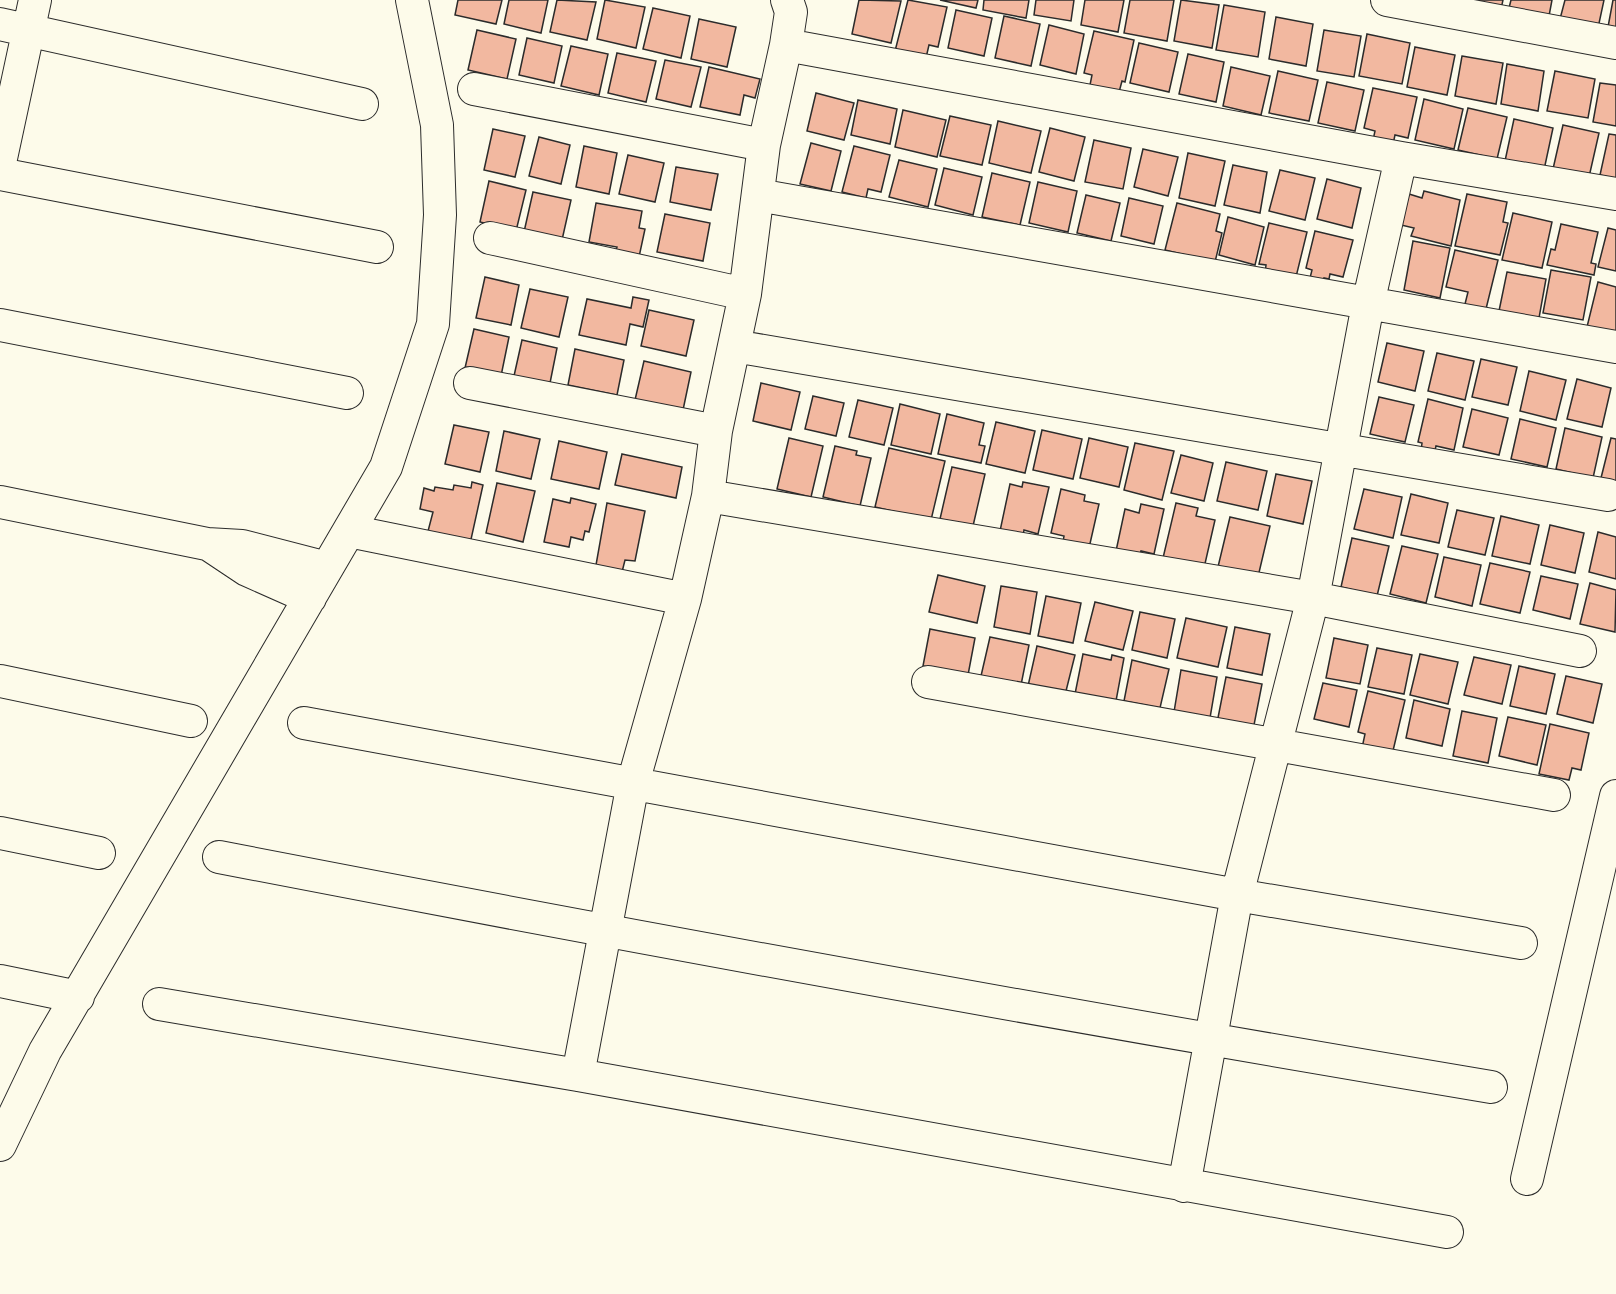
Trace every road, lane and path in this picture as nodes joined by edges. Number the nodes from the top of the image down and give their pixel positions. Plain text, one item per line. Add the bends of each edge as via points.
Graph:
1 (35, 0) edge
2 (412, 0) edge
3 (787, 0) edge
4 (1387, 0) edge
5 (15, 27) edge
6 (1616, 43) edge
7 (786, 45) junction
8 (474, 89) dead end
9 (362, 104) dead end
10 (764, 146) junction
11 (1401, 158) junction
12 (0, 163) edge
13 (0, 174) edge
14 (1616, 194) edge
15 (758, 195) junction
16 (490, 238) dead end
17 (377, 247) dead end
18 (745, 294) junction
19 (1368, 304) junction
20 (0, 325) edge
21 (734, 346) junction
22 (1616, 347) edge
23 (470, 383) dead end
24 (347, 393) dead end
25 (717, 431) junction
26 (1342, 449) junction
27 (1608, 495) dead end
28 (708, 496) junction
29 (0, 502) edge
30 (349, 531) junction
31 (207, 544) junction
32 (327, 568) junction
33 (310, 597) junction
34 (1313, 598) junction
35 (685, 599) junction
36 (1580, 651) dead end
37 (0, 681) edge
38 (928, 682) dead end
39 (191, 721) dead end
40 (304, 723) dead end
41 (1275, 746) junction
42 (633, 783) junction
43 (1554, 795) dead end
44 (1616, 796) edge
45 (0, 833) edge
46 (99, 853) dead end
47 (219, 857) dead end
48 (1237, 895) junction
49 (605, 932) junction
50 (1521, 943) dead end
51 (0, 981) edge
52 (78, 998) junction
53 (159, 1004) dead end
54 (1211, 1040) junction
55 (578, 1075) junction
56 (1491, 1087) dead end
57 (0, 1145) edge
58 (1527, 1179) dead end
59 (1184, 1186) junction
60 (1448, 1232) dead end

1 - 5 street
2 - 30 street via 437,125 440,215 433,324 386,468
3 - 7 street via 791,12
4 - 6 street
5 - 9 street
5 - 12 street
7 - 10 street
7 - 11 street
8 - 10 street
10 - 15 street
11 - 14 street
11 - 19 street
13 - 17 street
15 - 18 street
15 - 19 street
16 - 18 street
18 - 21 street
19 - 22 street
19 - 26 street
20 - 24 street
21 - 25 street
21 - 26 street
23 - 25 street
25 - 28 street
26 - 27 street
26 - 34 street
28 - 34 street
28 - 35 street
29 - 31 street
30 - 32 street
30 - 35 street
31 - 32 street via 243,546
31 - 33 street via 247,570
32 - 33 street
33 - 52 street
34 - 36 street
34 - 41 street
35 - 42 street
37 - 39 street
38 - 41 street
40 - 42 street
41 - 43 street
41 - 48 street
42 - 48 street
42 - 49 street
44 - 58 street
45 - 46 street
47 - 49 street
48 - 50 street
48 - 54 street
49 - 54 street
49 - 55 street
51 - 52 street
52 - 57 street via 45,1051
53 - 55 street
54 - 56 street
54 - 59 street
55 - 59 street
59 - 60 street

